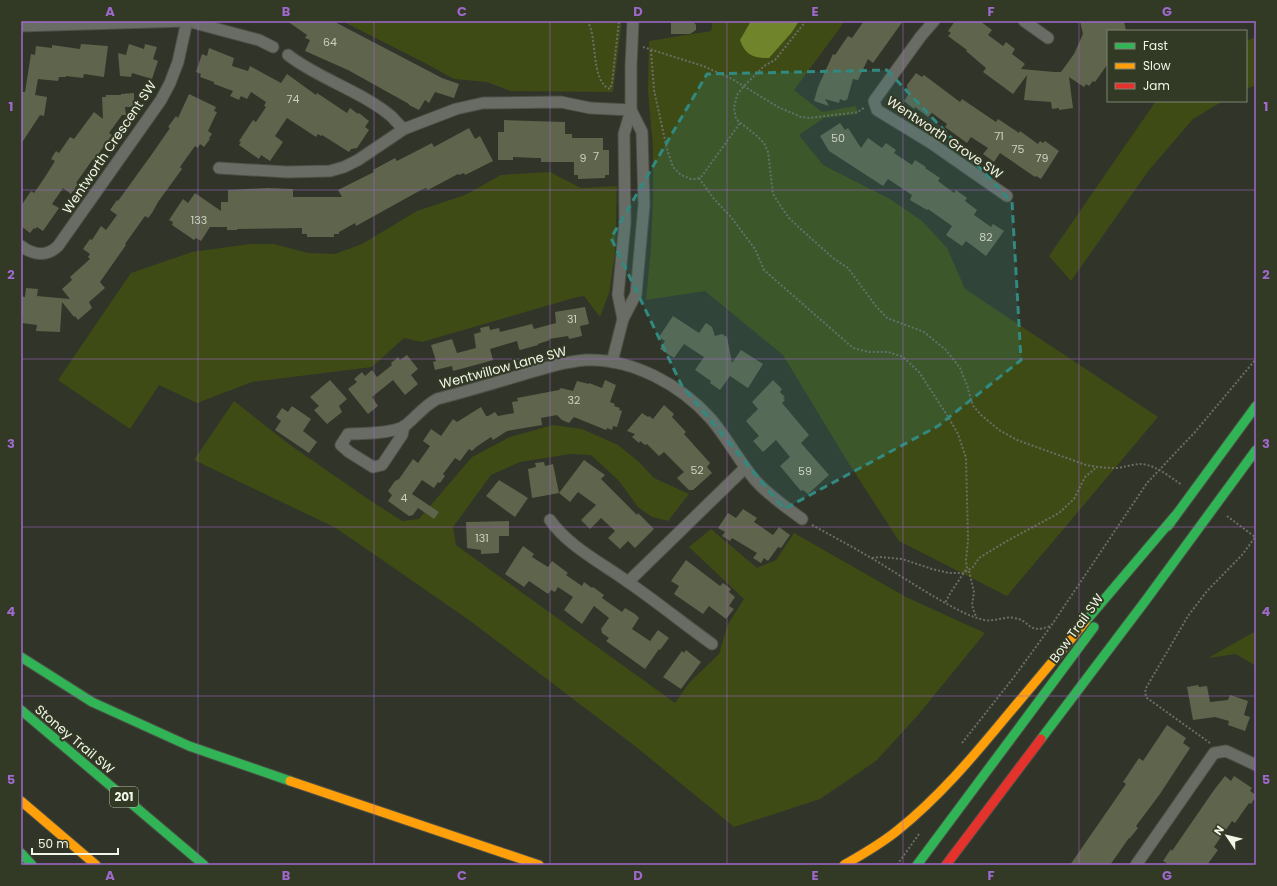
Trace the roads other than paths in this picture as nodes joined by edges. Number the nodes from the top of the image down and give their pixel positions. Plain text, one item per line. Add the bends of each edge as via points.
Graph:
1 (186, 21) edge
2 (634, 21) edge
3 (934, 21) edge
4 (1024, 21) edge
5 (21, 26) edge
6 (1048, 38) dead end
7 (273, 46) dead end
8 (288, 55) dead end
9 (631, 110) junction
10 (404, 129) junction
11 (219, 168) dead end
12 (1007, 196) dead end
13 (21, 246) edge
14 (623, 319) junction
15 (612, 362) junction
16 (1256, 406) edge
17 (404, 426) junction
18 (1256, 450) edge
19 (745, 468) junction
20 (1175, 516) junction
21 (802, 519) road end
22 (550, 520) dead end
23 (628, 582) junction
24 (712, 644) dead end
25 (21, 657) edge
26 (21, 710) edge
27 (1256, 765) edge
28 (21, 801) edge
29 (21, 853) edge
30 (32, 865) edge
31 (96, 865) edge
32 (204, 865) edge
33 (539, 865) edge
34 (844, 865) edge
35 (916, 865) edge
36 (946, 865) edge
37 (1136, 865) edge

1 - 5 street
1 - 7 street
1 - 13 street, Wentworth Crescent SW via 178,62 161,100 58,246 49,252 31,253
2 - 9 street
3 - 12 street, Wentworth Grove SW via 874,101 877,110 931,143
4 - 6 street
8 - 10 street via 300,65 373,104
9 - 10 street via 590,108 561,102 483,103 456,109
9 - 14 street via 624,134 625,223 618,295
9 - 14 street via 642,132 644,205 636,294
10 - 11 street via 358,160 330,171 287,172
14 - 15 street
15 - 17 street, Wentwillow Lane SW via 587,360 564,363 437,399
15 - 19 street, Wentwillow Lane SW via 640,369 668,383 687,397 710,418
16 - 20 main road, Bow Trail SW
17 - 17 street, Wentwillow Lane SW via 378,433 348,434 341,445 373,467 382,465 402,436
18 - 36 main road
19 - 21 street, Wentwillow Lane SW via 769,494
19 - 23 street
20 - 34 main road via 963,768 909,820 882,842
20 - 35 main road, Bow Trail SW
22 - 23 street via 584,552
23 - 24 street
25 - 33 main road via 92,702 189,746
26 - 32 main road, Stoney Trail SW / 201
27 - 37 street via 1226,751 1214,753
28 - 31 main road
29 - 30 main road

